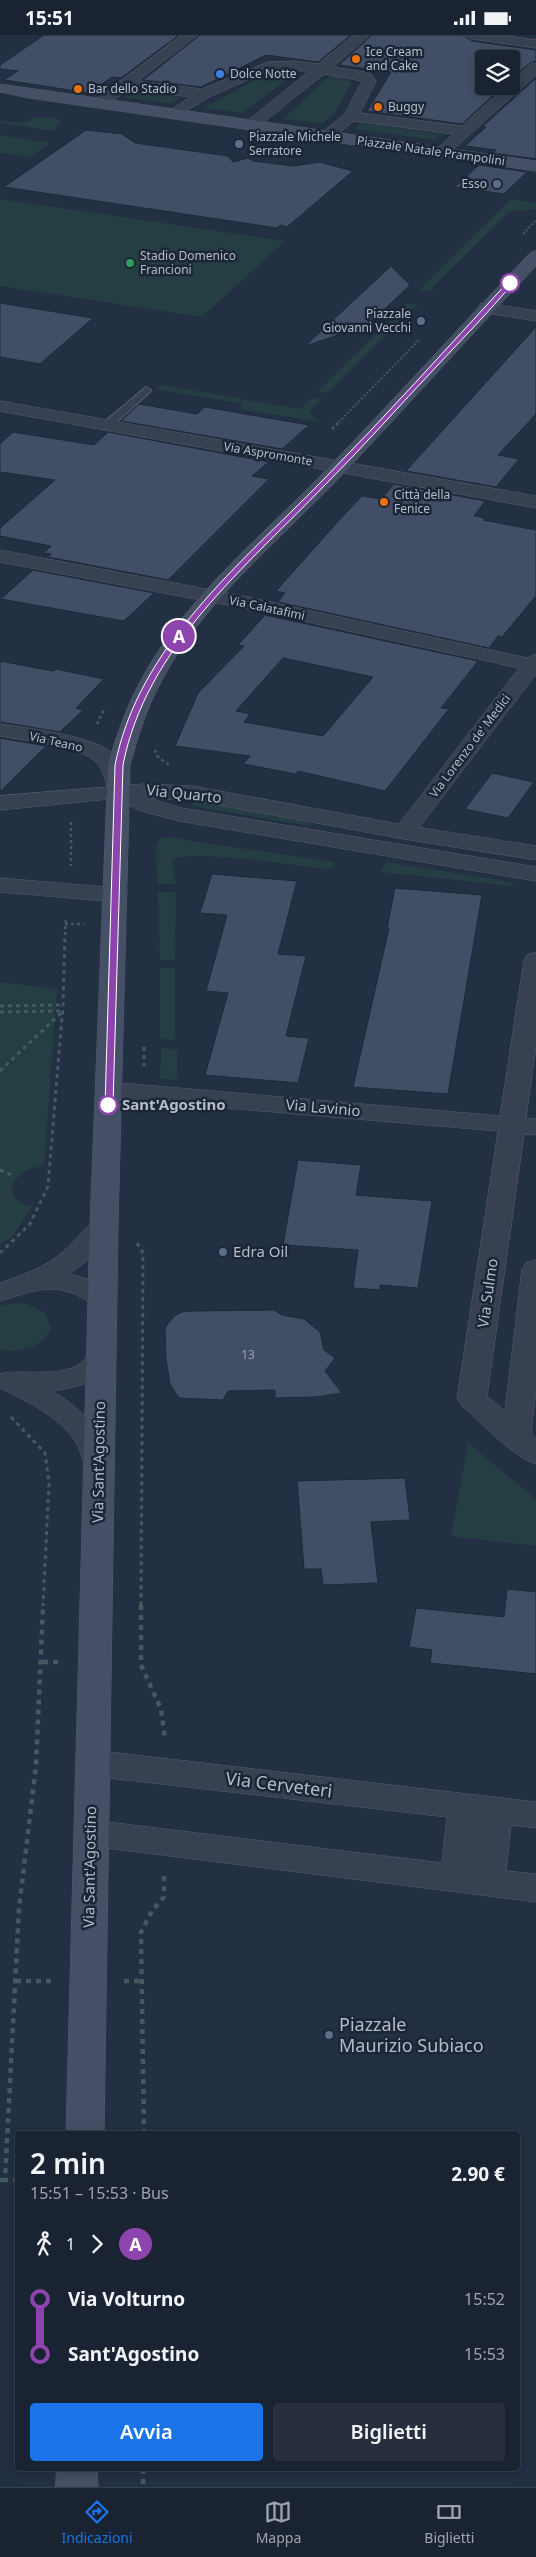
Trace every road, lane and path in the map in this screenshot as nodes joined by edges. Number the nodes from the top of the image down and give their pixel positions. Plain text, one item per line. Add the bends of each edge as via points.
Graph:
1 (191, 35) edge
2 (363, 35) edge
3 (472, 35) edge
4 (536, 43) edge
5 (536, 67) edge
6 (323, 68) junction
7 (126, 84) junction
8 (0, 88) edge
9 (0, 93) edge
10 (29, 94) junction
11 (204, 94) junction
12 (99, 104) junction
13 (173, 115) junction
14 (350, 116) junction
15 (250, 126) junction
16 (466, 131) junction
17 (326, 137) junction
18 (441, 153) junction
19 (536, 166) edge
20 (536, 256) edge
21 (486, 309) junction
22 (536, 316) edge
23 (409, 351) dead end
24 (146, 390) dead end
25 (0, 406) edge
26 (107, 425) junction
27 (332, 429) dead end
28 (339, 467) junction
29 (536, 502) edge
30 (0, 556) edge
31 (211, 596) junction
32 (534, 662) edge
33 (0, 730) edge
34 (124, 739) junction
35 (154, 747) dead end
36 (86, 748) junction
37 (173, 769) dead end
38 (119, 790) junction
39 (0, 803) edge
40 (71, 814) dead end
41 (404, 832) junction
42 (390, 851) junction
43 (536, 853) edge
44 (71, 869) dead end
45 (536, 874) edge
46 (0, 885) edge
47 (116, 895) junction
48 (66, 915) dead end
49 (536, 960) edge
50 (63, 1005) junction
51 (0, 1006) edge
52 (62, 1011) junction
53 (0, 1012) edge
54 (0, 1071) edge
55 (109, 1090) junction
56 (524, 1126) edge
57 (0, 1170) edge
58 (14, 1176) dead end
59 (104, 1225) junction
60 (0, 1253) edge
61 (536, 1269) edge
62 (142, 1282) dead end
63 (28, 1283) junction
64 (0, 1292) edge
65 (102, 1298) junction
66 (101, 1353) junction
67 (5, 1379) edge
68 (7, 1413) dead end
69 (530, 1444) edge
70 (99, 1466) junction
71 (166, 1724) dead end
72 (92, 1763) junction
73 (480, 1809) junction
74 (536, 1815) edge
75 (91, 1833) junction
76 (472, 1880) junction
77 (536, 1888) edge
78 (164, 1897) dead end
79 (85, 2131) edge
80 (144, 2131) edge
81 (2, 2180) edge
82 (15, 2181) edge
83 (77, 2471) edge
84 (143, 2471) edge
85 (77, 2487) edge
86 (143, 2487) edge

1 - 7 street
2 - 6 street
3 - 4 street
5 - 16 street
6 - 11 street, Piazzale Natale Prampolini via 268,66
6 - 14 street, Piazzale Natale Prampolini via 360,74 370,81
6 - 15 street
7 - 11 street
7 - 12 street
8 - 10 main road, Piazzale Natale Prampolini
9 - 10 main road, Piazzale Natale Prampolini
10 - 12 main road, Piazzale Natale Prampolini
11 - 13 street, Piazzale Natale Prampolini
12 - 13 main road, Piazzale Natale Prampolini
13 - 15 main road, Piazzale Natale Prampolini
14 - 16 street, Piazzale Natale Prampolini
14 - 17 street, Piazzale Natale Prampolini
15 - 17 main road, Piazzale Natale Prampolini
16 - 18 street
17 - 18 main road, Piazzale Natale Prampolini
18 - 19 main road, Piazzale Natale Prampolini
20 - 21 main road, Via Sant'Agostino
21 - 22 street
21 - 28 main road, Via Sant'Agostino
23 - 27 path
24 - 26 lane
25 - 26 street, Via Aspromonte
26 - 28 street, Via Aspromonte
28 - 29 street, Via Aspromonte
28 - 31 main road, Via Sant'Agostino
30 - 31 street, Via Calatafimi
31 - 32 street, Via Calatafimi
31 - 34 main road, Via Sant'Agostino via 154,673
32 - 41 street, Via Lorenzo de' Medici
33 - 36 street, Via Teano
34 - 36 street via 112,746
34 - 38 main road, Via Sant'Agostino
35 - 37 path via 157,756
36 - 38 street, Via Teano via 103,756 111,767
38 - 39 street
38 - 41 street, Via Quarto via 159,789 192,793
38 - 42 street, Via Quarto via 146,805 179,813
38 - 47 main road, Via Sant'Agostino
40 - 44 path
41 - 42 street
41 - 43 street, Via Quarto
42 - 45 street, Via Quarto
46 - 47 street
47 - 55 main road, Via Sant'Agostino
48 - 50 path
49 - 56 street, Via Sulmo
50 - 51 path
50 - 52 path
52 - 53 path
52 - 54 path
52 - 60 path via 48,1186 41,1207 31,1221 18,1239
55 - 56 street, Via Lavinio
55 - 59 main road, Via Sant'Agostino
56 - 69 street, Via Sulmo via 472,1399
57 - 58 path
59 - 63 street via 78,1256
59 - 65 main road, Via Sant'Agostino
61 - 69 street, Via Sulmo
62 - 71 path via 141,1665 148,1685 161,1704
63 - 64 street
63 - 65 street via 69,1281
65 - 66 main road, Via Sant'Agostino
66 - 67 street via 96,1365 79,1374 41,1383
66 - 70 main road, Via Sant'Agostino
67 - 70 street via 48,1400 64,1412 97,1452
68 - 81 path via 45,1453 49,1481 36,1766 19,1908
70 - 72 main road, Via Sant'Agostino
72 - 73 street, Via Cerveteri
72 - 75 main road, Via Sant'Agostino
73 - 74 street, Via Cerveteri
73 - 76 street
75 - 76 street
75 - 79 main road, Via Sant'Agostino
76 - 77 street
78 - 80 path via 141,1932
81 - 82 path
83 - 85 main road
84 - 86 path

